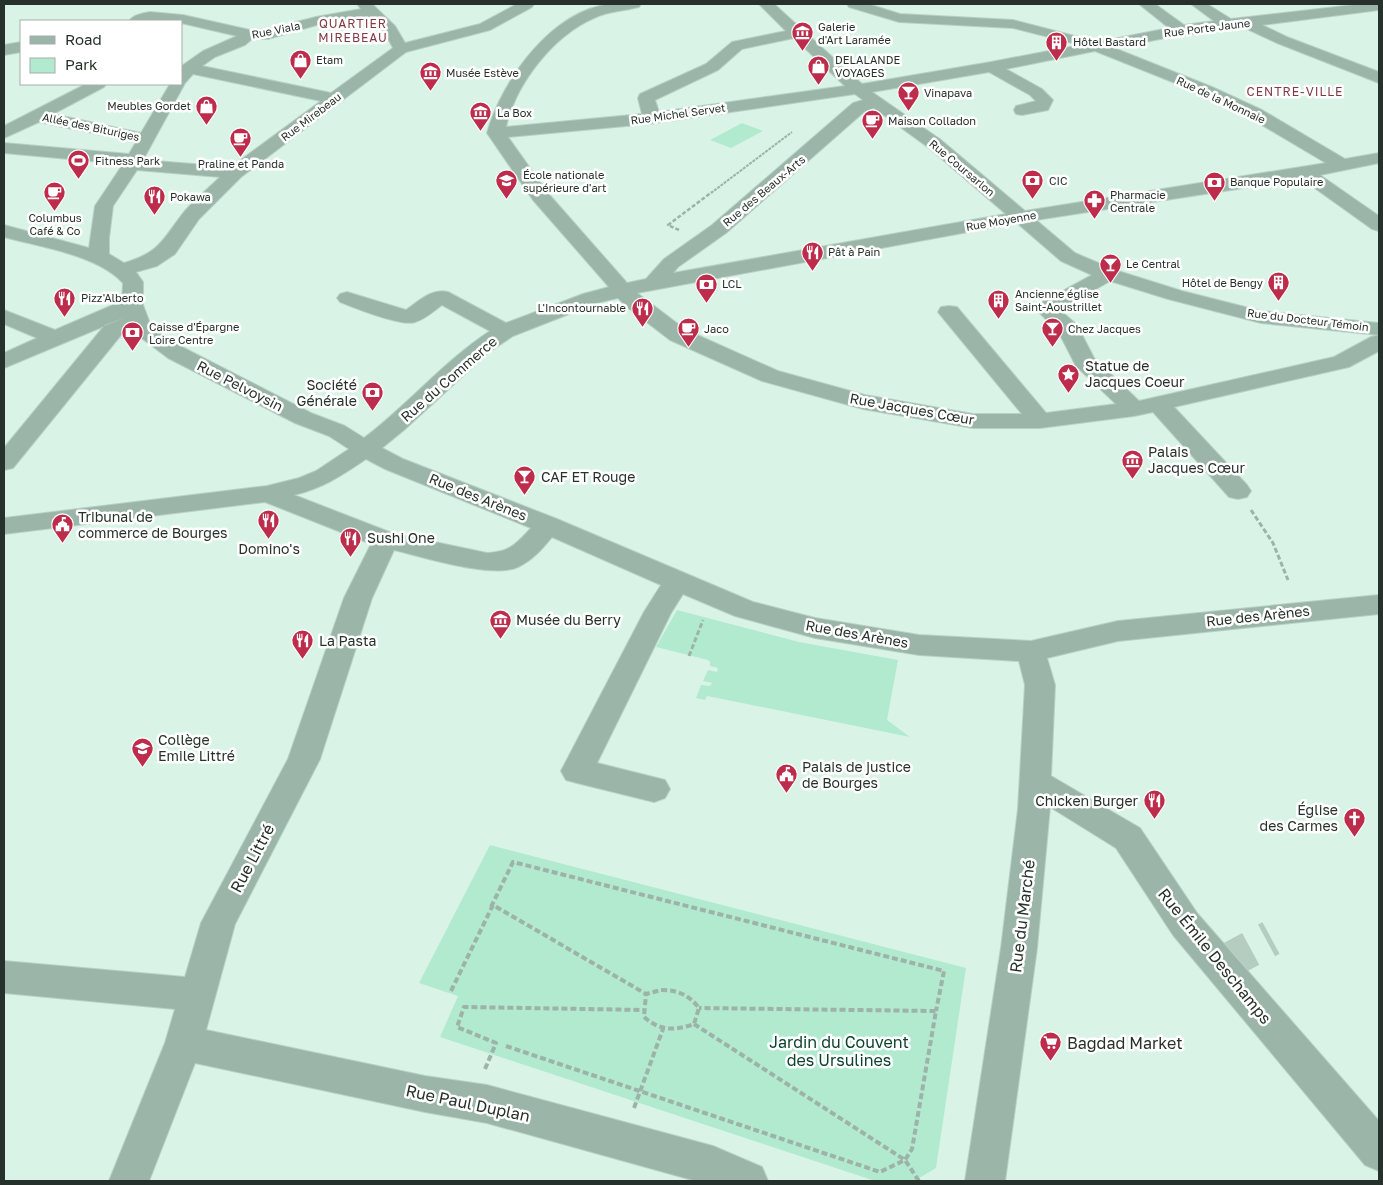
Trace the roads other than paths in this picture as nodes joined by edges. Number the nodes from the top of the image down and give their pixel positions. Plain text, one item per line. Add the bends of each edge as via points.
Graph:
1 (528, 4) edge
2 (634, 4) edge
3 (766, 4) edge
4 (854, 4) edge
5 (1146, 4) edge
6 (1198, 4) edge
7 (1379, 6) edge
8 (368, 8) edge
9 (992, 9) dead end
10 (144, 16) edge
11 (1247, 23) junction
12 (1013, 24) junction
13 (1228, 24) junction
14 (1182, 30) junction
15 (796, 33) junction
16 (248, 35) junction
17 (399, 44) junction
18 (1094, 45) junction
19 (20, 47) edge
20 (4, 50) edge
21 (191, 65) edge
22 (991, 67) junction
23 (1376, 73) edge
24 (96, 85) edge
25 (177, 85) edge
26 (858, 89) junction
27 (336, 100) junction
28 (876, 102) junction
29 (1022, 110) dead end
30 (37, 116) junction
31 (652, 118) junction
32 (4, 133) edge
33 (496, 134) junction
34 (145, 139) junction
35 (4, 148) edge
36 (1379, 158) edge
37 (133, 162) junction
38 (1342, 165) junction
39 (1305, 173) junction
40 (235, 174) junction
41 (1020, 217) junction
42 (1379, 225) edge
43 (4, 231) edge
44 (99, 257) junction
45 (122, 270) junction
46 (1108, 274) junction
47 (652, 283) junction
48 (623, 290) junction
49 (347, 298) dead end
50 (134, 312) junction
51 (949, 312) dead end
52 (4, 316) edge
53 (505, 331) junction
54 (54, 338) junction
55 (1377, 343) edge
56 (4, 361) edge
57 (1159, 404) junction
58 (1134, 409) junction
59 (1040, 421) junction
60 (365, 449) junction
61 (4, 463) edge
62 (1238, 491) road end
63 (267, 494) junction
64 (548, 525) junction
65 (4, 526) edge
66 (386, 540) junction
67 (677, 582) junction
68 (1379, 604) edge
69 (1031, 651) junction
70 (1036, 782) junction
71 (654, 789) dead end
72 (4, 977) edge
73 (196, 994) junction
74 (184, 1043) junction
75 (1379, 1152) edge
76 (129, 1181) edge
77 (748, 1181) edge
78 (986, 1181) edge

1 - 17 street, Rue Mirebeau via 485,27
2 - 33 street via 589,15 570,25 544,47 501,112
3 - 15 street, Rue Coursarlon
4 - 12 street via 898,18
5 - 14 street
6 - 13 street
7 - 11 street, Rue Porte Jaune
8 - 16 street, Rue Viala via 268,34
8 - 17 street via 390,29
9 - 12 street
10 - 16 street via 183,19
11 - 13 street, Rue Porte Jaune
11 - 23 street via 1282,40
12 - 18 street, Rue de la Monnaie
13 - 14 street, Rue Porte Jaune
14 - 18 street, Rue Porte Jaune
15 - 26 street, Rue Coursarlon
15 - 31 street via 737,45 712,66 646,98
16 - 21 street, Rue Viala
17 - 27 street, Rue Mirebeau
18 - 22 street, Rue Porte Jaune
18 - 38 street, Rue de la Monnaie via 1256,114
19 - 20 street
21 - 27 street
22 - 26 street, Rue Porte Jaune
22 - 29 street via 1045,100 1042,106
24 - 30 street
25 - 34 street
26 - 28 street, Rue Coursarlon
26 - 31 street, Rue Michel Servet
27 - 40 street, Rue Mirebeau
28 - 41 street, Rue Coursarlon via 935,144
28 - 47 street, Rue des Beaux-Arts via 859,107 786,172 671,263
30 - 32 street
30 - 34 street, Allée des Bituriges
31 - 33 street, Rue Michel Servet
33 - 48 street, Rue Jacques Cœur via 540,196
34 - 37 street
35 - 37 street
36 - 38 street, Rue Moyenne
37 - 40 street
37 - 44 street via 104,206
38 - 39 street, Rue Moyenne
39 - 41 street, Rue Moyenne
39 - 42 street
40 - 45 street, Rue Mirebeau via 192,215 168,250 150,262
41 - 46 street, Rue du Docteur Témoin via 1068,257
41 - 47 street, Rue Moyenne
43 - 44 street
44 - 45 street
45 - 50 street via 133,282
46 - 55 street, Rue du Docteur Témoin via 1175,295
46 - 58 street via 1047,309 1069,330 1084,361
47 - 48 street, Rue Moyenne
48 - 53 street, Rue du Commerce via 590,298
48 - 59 street, Rue Jacques Cœur via 678,335 770,376 863,402 974,421
49 - 53 street via 410,317 441,296
50 - 54 street
50 - 60 street, Rue Pelvoysin via 141,329 176,353 303,418 337,430
50 - 61 street via 113,330
51 - 59 street
52 - 54 street
53 - 60 street, Rue du Commerce via 481,347
54 - 56 street
55 - 57 street, Rue Jacques Cœur via 1341,362
57 - 58 street, Rue Jacques Cœur
57 - 62 street
58 - 59 street, Rue Jacques Cœur
60 - 63 street, Rue du Commerce via 325,476
60 - 64 street, Rue des Arènes via 394,464
63 - 65 street, Rue du Commerce
63 - 66 street
64 - 66 street via 525,550 508,561 487,562
64 - 67 street, Rue des Arènes
66 - 73 street, Rue Littré via 358,598 304,759 218,923
67 - 69 street, Rue des Arènes via 745,609 815,628 919,645
67 - 71 street via 658,612 577,771
68 - 69 street, Rue des Arènes via 1118,631
69 - 70 street, Rue du Marché via 1040,685
70 - 75 street, Rue Émile Deschamps via 1128,838 1185,924
70 - 78 street, Rue du Marché via 1019,948
72 - 73 street
73 - 74 street, Rue Littré
74 - 76 street, Rue Littré
74 - 77 street, Rue Paul Duplan via 472,1101 713,1166

